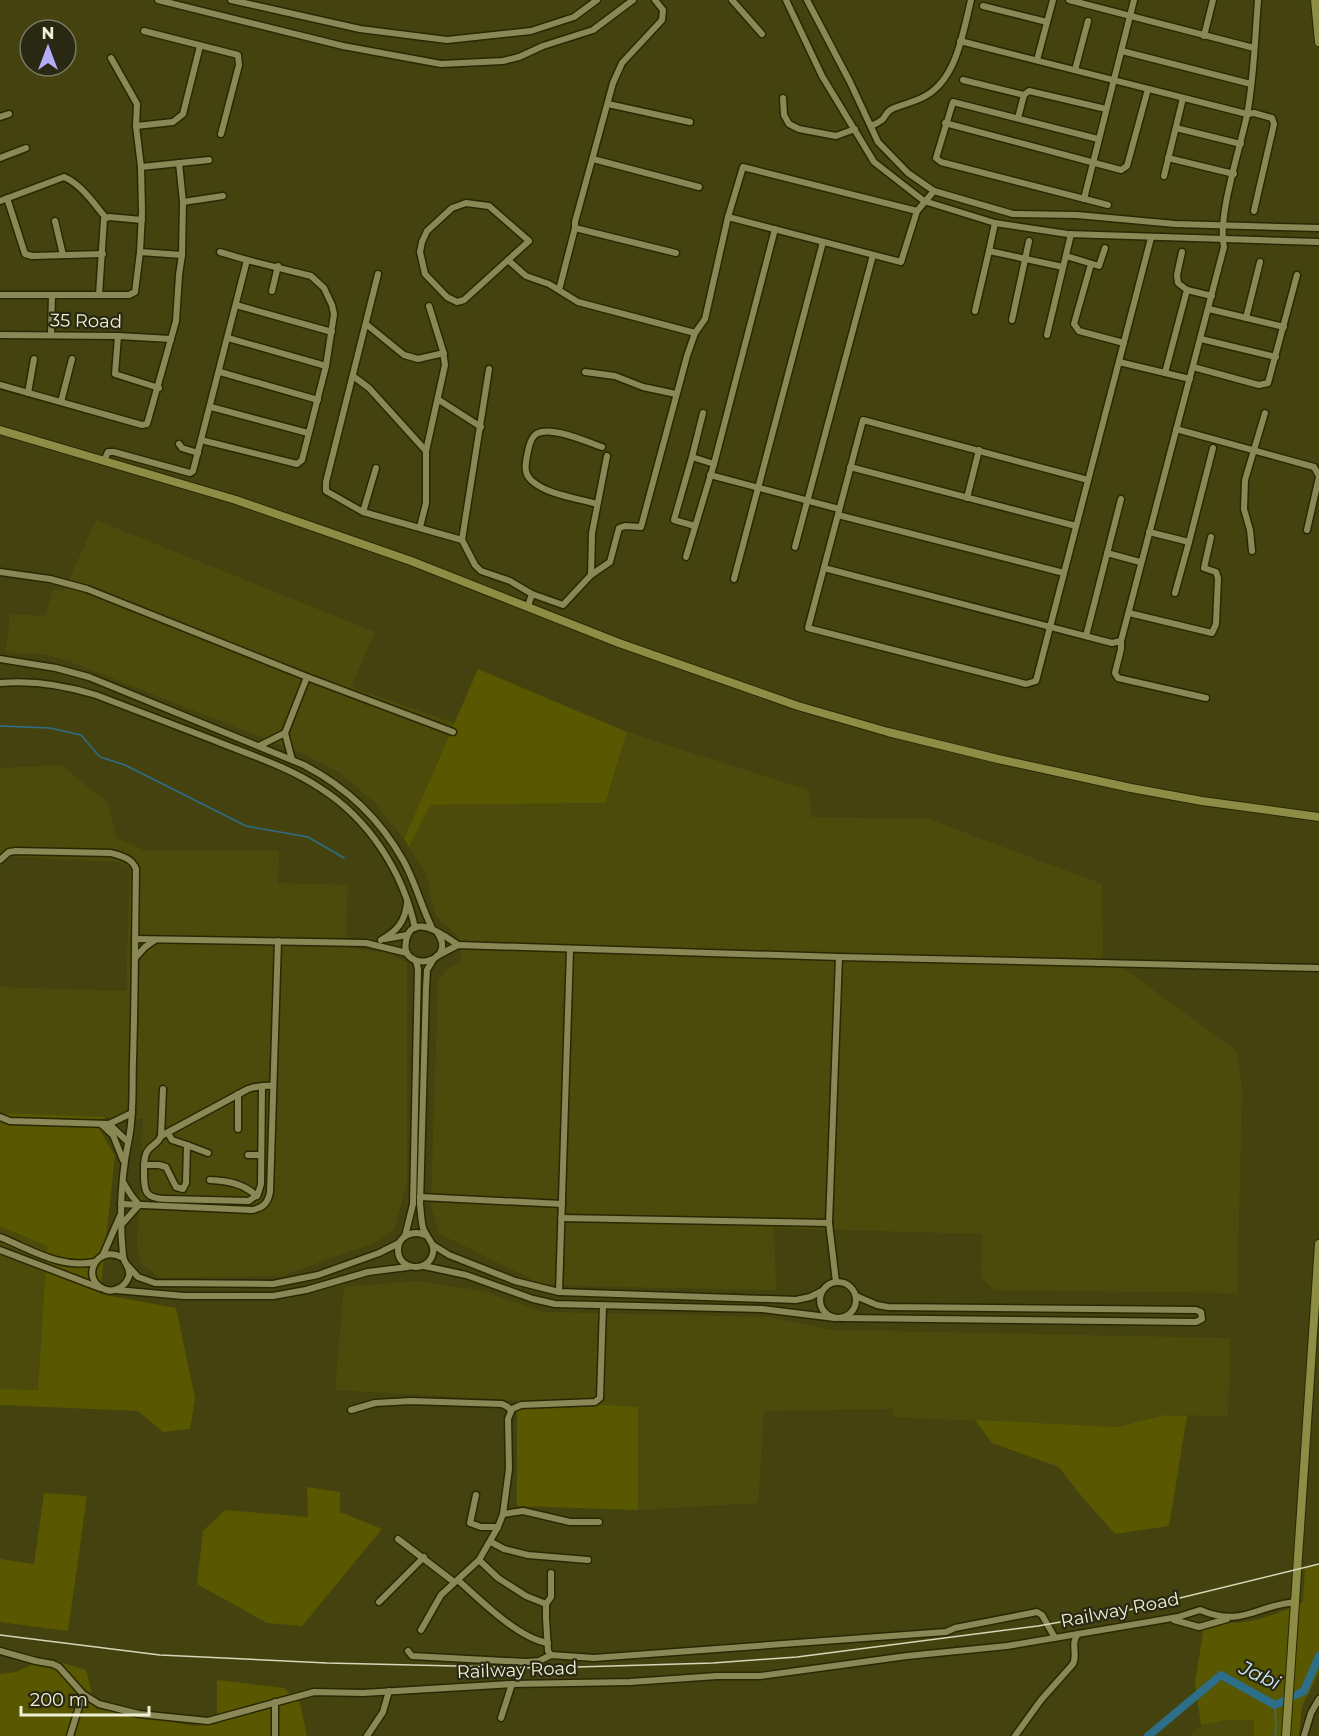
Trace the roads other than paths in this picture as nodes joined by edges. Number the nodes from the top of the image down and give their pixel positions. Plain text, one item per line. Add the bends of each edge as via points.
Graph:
1 (158, 0) edge
2 (231, 0) edge
3 (597, 0) edge
4 (633, 0) edge
5 (655, 0) edge
6 (732, 0) edge
7 (786, 0) edge
8 (807, 0) edge
9 (970, 0) edge
10 (1053, 0) edge
11 (1069, 0) edge
12 (1134, 0) edge
13 (1211, 0) edge
14 (1258, 0) edge
15 (1315, 0) edge
16 (1093, 3) edge
17 (983, 6) dead end
18 (1131, 16) junction
19 (1088, 21) dead end
20 (1047, 22) junction
21 (144, 31) dead end
22 (762, 34) dead end
23 (1204, 36) junction
24 (960, 41) junction
25 (1319, 42) edge
26 (200, 46) junction
27 (1254, 48) junction
28 (1122, 51) junction
29 (111, 58) dead end
30 (1037, 60) junction
31 (1075, 70) junction
32 (1114, 79) junction
33 (963, 80) dead end
34 (1251, 84) junction
35 (1148, 89) junction
36 (1024, 95) junction
37 (783, 98) dead end
38 (1183, 98) junction
39 (608, 104) junction
40 (1106, 109) junction
41 (9, 114) dead end
42 (1247, 114) junction
43 (0, 117) edge
44 (1018, 118) junction
45 (690, 122) dead end
46 (945, 123) junction
47 (136, 126) junction
48 (871, 126) junction
49 (1176, 128) junction
50 (855, 129) junction
51 (221, 134) dead end
52 (1098, 139) junction
53 (1240, 144) junction
54 (26, 148) dead end
55 (0, 158) edge
56 (1168, 158) junction
57 (593, 159) junction
58 (209, 160) dead end
59 (1093, 162) junction
60 (178, 163) junction
61 (141, 166) junction
62 (1234, 174) junction
63 (1164, 176) dead end
64 (699, 187) dead end
65 (934, 191) junction
66 (223, 196) dead end
67 (1084, 199) junction
68 (3, 200) edge
69 (924, 201) junction
70 (183, 202) junction
71 (1108, 205) dead end
72 (917, 211) junction
73 (1254, 211) dead end
74 (728, 217) junction
75 (106, 218) junction
76 (142, 220) junction
77 (55, 221) dead end
78 (995, 223) junction
79 (1222, 225) junction
80 (575, 228) junction
81 (1319, 228) edge
82 (775, 229) junction
83 (1071, 234) junction
84 (1151, 238) junction
85 (1222, 240) junction
86 (1029, 241) dead end
87 (823, 242) junction
88 (1319, 242) edge
89 (1104, 248) dead end
90 (989, 251) junction
91 (140, 252) junction
92 (220, 252) dead end
93 (1182, 252) dead end
94 (676, 253) dead end
95 (103, 254) junction
96 (63, 255) junction
97 (182, 255) junction
98 (873, 255) junction
99 (1066, 256) junction
100 (1026, 259) junction
101 (247, 260) junction
102 (508, 260) junction
103 (1260, 262) dead end
104 (1091, 264) junction
105 (278, 266) junction
106 (1063, 267) junction
107 (378, 274) dead end
108 (1297, 275) dead end
109 (560, 290) junction
110 (1187, 290) junction
111 (272, 291) dead end
112 (0, 295) edge
113 (52, 295) junction
114 (99, 295) junction
115 (1212, 296) junction
116 (236, 305) junction
117 (429, 306) dead end
118 (1209, 309) junction
119 (975, 311) dead end
120 (1246, 318) junction
121 (1012, 320) dead end
122 (366, 324) junction
123 (1284, 327) junction
124 (332, 332) junction
125 (695, 333) junction
126 (0, 334) edge
127 (51, 335) junction
128 (1047, 335) dead end
129 (118, 336) junction
130 (228, 338) junction
131 (171, 339) junction
132 (1201, 339) junction
133 (1124, 343) junction
134 (444, 353) junction
135 (1276, 357) junction
136 (34, 359) dead end
137 (72, 359) dead end
138 (1119, 362) junction
139 (326, 366) junction
140 (1193, 367) junction
141 (489, 369) dead end
142 (220, 372) junction
143 (585, 372) dead end
144 (1165, 373) junction
145 (352, 376) junction
146 (1190, 379) junction
147 (0, 385) edge
148 (159, 388) junction
149 (28, 393) junction
150 (676, 394) junction
151 (318, 400) junction
152 (439, 400) junction
153 (61, 402) junction
154 (210, 407) junction
155 (703, 413) dead end
156 (1265, 413) dead end
157 (481, 427) junction
158 (1176, 429) junction
159 (0, 430) edge
160 (308, 433) junction
161 (201, 440) junction
162 (179, 444) dead end
163 (602, 447) dead end
164 (1213, 448) dead end
165 (979, 450) junction
166 (1255, 450) junction
167 (426, 452) junction
168 (198, 453) junction
169 (608, 456) dead end
170 (692, 457) junction
171 (104, 461) junction
172 (714, 464) junction
173 (850, 467) junction
174 (376, 468) dead end
175 (710, 475) junction
176 (1319, 477) edge
177 (1088, 480) junction
178 (758, 488) junction
179 (968, 498) junction
180 (1121, 499) dead end
181 (808, 501) junction
182 (597, 504) junction
183 (363, 512) junction
184 (839, 512) junction
185 (695, 526) junction
186 (1076, 526) junction
187 (420, 528) junction
188 (1307, 530) dead end
189 (1149, 531) junction
190 (1211, 537) dead end
191 (462, 540) junction
192 (1189, 542) junction
193 (795, 547) dead end
194 (1252, 551) dead end
195 (1107, 553) junction
196 (686, 557) dead end
197 (1140, 562) junction
198 (824, 568) junction
199 (0, 572) edge
200 (1064, 573) junction
201 (591, 575) junction
202 (735, 579) dead end
203 (1175, 593) dead end
204 (532, 594) junction
205 (528, 606) junction
206 (1129, 613) junction
207 (1050, 626) junction
208 (1086, 636) junction
209 (1121, 641) junction
210 (0, 659) edge
211 (307, 677) junction
212 (0, 683) edge
213 (1206, 698) dead end
214 (453, 732) dead end
215 (285, 733) junction
216 (259, 746) junction
217 (292, 760) junction
218 (1319, 818) edge
219 (0, 860) edge
220 (408, 900) junction
221 (415, 928) junction
222 (434, 930) junction
223 (408, 935) junction
224 (135, 939) junction
225 (156, 940) junction
226 (381, 940) junction
227 (278, 941) junction
228 (366, 943) junction
229 (458, 945) junction
230 (570, 950) junction
231 (407, 953) junction
232 (839, 957) junction
233 (136, 958) junction
234 (435, 958) junction
235 (416, 961) junction
236 (1319, 968) edge
237 (262, 1086) junction
238 (273, 1086) junction
239 (163, 1089) dead end
240 (238, 1094) junction
241 (132, 1113) junction
242 (0, 1117) edge
243 (100, 1124) junction
244 (109, 1124) junction
245 (238, 1129) dead end
246 (168, 1133) junction
247 (161, 1136) junction
248 (128, 1142) junction
249 (187, 1145) junction
250 (208, 1154) dead end
251 (248, 1155) dead end
252 (261, 1155) junction
253 (124, 1164) junction
254 (144, 1165) junction
255 (210, 1180) dead end
256 (123, 1182) junction
257 (257, 1196) junction
258 (420, 1197) junction
259 (121, 1204) junction
260 (562, 1204) junction
261 (139, 1205) junction
262 (121, 1215) junction
263 (561, 1218) junction
264 (830, 1222) junction
265 (122, 1224) junction
266 (425, 1235) junction
267 (405, 1236) junction
268 (0, 1237) edge
269 (399, 1243) junction
270 (1319, 1244) edge
271 (433, 1245) junction
272 (0, 1250) edge
273 (103, 1256) junction
274 (123, 1258) junction
275 (95, 1262) junction
276 (128, 1266) junction
277 (409, 1266) junction
278 (424, 1266) junction
279 (836, 1282) junction
280 (104, 1289) junction
281 (116, 1290) junction
282 (822, 1291) junction
283 (559, 1292) junction
284 (856, 1296) junction
285 (603, 1306) junction
286 (838, 1318) junction
287 (351, 1410) dead end
288 (511, 1411) junction
289 (476, 1495) dead end
290 (503, 1514) junction
291 (599, 1522) dead end
292 (498, 1527) junction
293 (398, 1539) dead end
294 (491, 1542) junction
295 (424, 1557) junction
296 (479, 1560) junction
297 (588, 1560) dead end
298 (551, 1573) dead end
299 (456, 1582) junction
300 (379, 1602) dead end
301 (1296, 1602) junction
302 (546, 1604) junction
303 (1233, 1618) junction
304 (1166, 1619) junction
305 (421, 1630) dead end
306 (1079, 1633) junction
307 (1055, 1638) junction
308 (548, 1643) junction
309 (0, 1651) edge
310 (408, 1651) dead end
311 (551, 1655) junction
312 (512, 1684) junction
313 (389, 1690) junction
314 (83, 1694) junction
315 (1319, 1699) edge
316 (275, 1702) junction
317 (501, 1718) dead end
318 (1287, 1732) edge
319 (70, 1736) edge
320 (275, 1736) edge
321 (367, 1736) edge
322 (1015, 1736) edge
323 (1304, 1736) edge

1 - 4 street via 343,46 441,64 519,57 593,30
2 - 3 street via 360,29 447,40 531,31 574,17
5 - 39 street via 663,10 662,20 622,63
6 - 22 street
7 - 50 street via 822,76
8 - 48 street
9 - 24 street
10 - 20 street
11 - 16 street
12 - 18 street
13 - 23 street
14 - 27 street
15 - 25 main road
16 - 18 street
17 - 20 street
18 - 23 street
18 - 28 street
19 - 31 street
20 - 30 street
21 - 26 street
23 - 27 street
24 - 30 street
24 - 48 street via 951,66 937,87 915,101 891,109
26 - 47 street via 183,114 173,122
26 - 51 street via 234,53 239,58
27 - 34 street
28 - 32 street
28 - 34 street
29 - 47 street via 136,99
30 - 31 street
31 - 32 street
32 - 35 street
32 - 40 street
33 - 36 street
34 - 42 street
35 - 38 street
35 - 59 street via 1127,166 1121,170
36 - 40 street via 1033,91
36 - 44 street
37 - 50 street via 784,115 789,124 799,129 836,136
38 - 42 street
38 - 49 street
39 - 45 street
39 - 57 street
40 - 52 street
41 - 43 street
42 - 53 street
42 - 73 street via 1268,116 1274,124
44 - 46 street via 955,101
44 - 52 street
46 - 59 street
46 - 67 street via 936,158 941,162
47 - 61 street
48 - 65 street via 878,142
49 - 53 street
49 - 56 street
50 - 69 street via 874,162
52 - 59 street
53 - 62 street
54 - 55 street
56 - 62 street
56 - 63 street
57 - 64 street
57 - 80 street
58 - 60 street
59 - 67 street
60 - 61 street
60 - 70 street
61 - 76 street
62 - 79 street
65 - 69 street
65 - 79 street via 1013,214
66 - 70 street
67 - 71 street
68 - 75 street via 64,177 82,190
68 - 96 street via 26,254
69 - 72 street
69 - 78 street
70 - 97 street
72 - 74 street via 743,167
72 - 98 street via 901,262
74 - 82 street
74 - 125 street via 705,320
75 - 76 street
75 - 95 street
76 - 91 street
77 - 96 street
78 - 83 street
78 - 90 street
79 - 81 street
79 - 85 street
80 - 94 street
80 - 109 street
82 - 87 street
82 - 172 street
83 - 84 street
83 - 99 street
84 - 85 street
84 - 133 street
85 - 88 street
85 - 115 street via 1224,247
86 - 100 street
87 - 98 street
87 - 178 street
89 - 104 street via 1101,264
90 - 100 street
90 - 119 street
91 - 97 street
91 - 114 street via 135,292
92 - 101 street
93 - 110 street via 1177,279
95 - 96 street
95 - 114 street
97 - 131 street
98 - 181 street
99 - 104 street
99 - 106 street
100 - 106 street
100 - 121 street
101 - 105 street
101 - 116 street
102 - 102 street via 529,241 489,206 466,202 452,208 428,231 420,252 425,274 457,302
102 - 109 street via 526,276
103 - 120 street
104 - 133 street via 1075,328
105 - 111 street
105 - 124 street via 311,276 324,288 334,314
106 - 128 street
107 - 122 street
108 - 123 street
109 - 125 street via 578,302
110 - 115 street
110 - 144 street
112 - 113 street
113 - 114 street
113 - 127 street
115 - 118 street
116 - 124 street
116 - 130 street
117 - 134 street
118 - 120 street
118 - 132 street
120 - 123 street
122 - 134 street via 411,358
122 - 145 street
123 - 135 street
124 - 139 street
125 - 150 street
126 - 127 street, 35 Road
127 - 129 street, 35 Road
129 - 131 street, 35 Road
129 - 148 street via 115,374
130 - 139 street
130 - 142 street
131 - 148 street
132 - 135 street
132 - 140 street
133 - 138 street
134 - 152 street
135 - 140 street via 1271,379 1264,385
136 - 149 street
137 - 153 street
138 - 144 street
138 - 177 street
139 - 151 street
140 - 146 street
141 - 157 street
142 - 151 street
142 - 154 street
143 - 150 street via 615,376
144 - 146 street
145 - 167 street via 369,388
145 - 183 street via 326,486 329,493
146 - 158 street
147 - 149 street
148 - 153 street via 145,425
149 - 153 street
150 - 201 street via 641,527 620,528 610,562
151 - 160 street
152 - 157 street
152 - 167 street
154 - 160 street
154 - 161 street
155 - 170 street
156 - 166 street
157 - 191 street
158 - 166 street
158 - 189 street
159 - 171 main road
160 - 161 street via 302,460 297,464
161 - 168 street
162 - 168 street
163 - 182 street via 558,433 540,433 531,440 525,469 543,487
164 - 192 street
165 - 173 street via 863,420
165 - 177 street
165 - 179 street
166 - 176 street via 1314,467
166 - 194 street via 1245,480 1244,502
167 - 187 street via 426,503
168 - 171 street via 190,473 114,452 108,452
169 - 182 street
170 - 172 street
170 - 185 street via 674,520
171 - 205 main road via 236,500
172 - 175 street
173 - 179 street
173 - 184 street
174 - 183 street
175 - 178 street
175 - 185 street
176 - 188 street
177 - 186 street
178 - 181 street
178 - 202 street
179 - 186 street
180 - 195 street
181 - 184 street
181 - 193 street
182 - 201 street
183 - 187 street
184 - 198 street
184 - 200 street
185 - 196 street
186 - 200 street
187 - 191 street
189 - 192 street
189 - 197 street
190 - 206 street via 1204,566 1218,575 1216,624 1212,633
191 - 204 street via 481,571
192 - 203 street
195 - 197 street
195 - 208 street
197 - 206 street
198 - 207 street
198 - 207 street via 808,628 1026,684 1036,681
199 - 211 street via 87,589
200 - 207 street
201 - 204 street via 562,605
204 - 205 street
205 - 218 main road via 693,670 888,732 1131,788
206 - 209 street
207 - 208 street
208 - 209 street via 1112,643
209 - 213 street via 1116,676
210 - 216 street via 89,678
211 - 214 street
211 - 215 street
212 - 220 street via 43,682 78,689 298,775 340,802 361,823 379,844
215 - 216 street
215 - 217 street
216 - 217 street
217 - 222 street via 328,777 373,818 404,861
219 - 224 street via 16,851 111,853 125,857 136,869
220 - 221 street
220 - 226 street via 402,922
221 - 222 street via 427,926
221 - 223 street
222 - 229 street
222 - 234 street via 441,941
223 - 226 street
223 - 231 street
224 - 225 street
224 - 233 street
225 - 227 street
225 - 233 street
226 - 228 street
227 - 228 street
227 - 238 street
228 - 231 street
229 - 230 street
229 - 234 street
230 - 232 street
230 - 260 street
231 - 235 street
232 - 236 street
232 - 264 street
233 - 241 street
234 - 235 street
234 - 258 street via 427,970
235 - 267 street via 412,1204
237 - 238 street
237 - 240 street
237 - 252 street
238 - 261 street via 270,1192 265,1205 252,1210
239 - 247 street
240 - 245 street
240 - 246 street
241 - 244 street
241 - 248 street
242 - 243 street via 10,1121
243 - 244 street
243 - 253 street via 117,1141
244 - 248 street
246 - 247 street
246 - 249 street via 174,1142
247 - 254 street via 149,1148
248 - 253 street
249 - 250 street
249 - 254 street via 183,1189 176,1187 166,1167
251 - 252 street
252 - 257 street
253 - 256 street
254 - 257 street via 144,1188 156,1199 249,1201
255 - 257 street via 237,1183
256 - 259 street
256 - 261 street
258 - 260 street
258 - 266 street
259 - 261 street
259 - 262 street
260 - 263 street
261 - 265 street
262 - 265 street
262 - 273 street
263 - 264 street
263 - 283 street
264 - 279 street
265 - 274 street
266 - 267 street
266 - 271 street
267 - 269 street
268 - 275 street via 68,1264
269 - 276 street via 318,1275 273,1284 155,1283 138,1277
269 - 277 street via 401,1260
270 - 301 main road
271 - 278 street via 433,1255
271 - 283 street via 515,1281
272 - 280 street
273 - 274 street
273 - 275 street
274 - 276 street
275 - 280 street via 93,1278
276 - 281 street via 128,1278
277 - 278 street
277 - 281 street via 360,1273 273,1296 184,1296
278 - 285 street via 466,1275 555,1304
279 - 282 street
279 - 284 street via 846,1284
280 - 281 street
282 - 283 street via 796,1300
282 - 286 street via 823,1311
284 - 286 street via 852,1312
284 - 286 street via 888,1307 1196,1310 1202,1315 1196,1322
285 - 286 street via 766,1309
285 - 288 street via 598,1400 521,1405
287 - 288 street via 375,1403 430,1401 502,1404
288 - 290 street
289 - 292 street via 470,1523
290 - 291 street via 523,1511 570,1522
290 - 292 street
292 - 294 street
293 - 295 street
294 - 296 street
294 - 297 street via 528,1555
295 - 299 street
295 - 300 street
296 - 299 street
296 - 302 street via 498,1578
298 - 302 street via 551,1597
299 - 305 street via 435,1604
299 - 308 street via 525,1634
301 - 303 street, Railway Road
301 - 318 main road
302 - 308 street
303 - 304 street via 1199,1627
303 - 304 street, Railway Road via 1200,1610
304 - 306 street, Railway Road
306 - 307 street, Railway Road
306 - 322 street via 1074,1641 1073,1665
307 - 311 street, Railway Road via 1038,1612 946,1632 594,1658
307 - 312 street, Railway Road via 760,1676
308 - 311 street
309 - 314 street, Railway Road via 59,1667
310 - 311 street, Railway Road via 412,1656 526,1662
312 - 313 street, Railway Road
312 - 317 street
313 - 316 street, Railway Road via 314,1692
313 - 321 street via 383,1712
314 - 316 street, Railway Road via 99,1704 139,1714 208,1721
314 - 319 street
315 - 323 street
316 - 320 street

